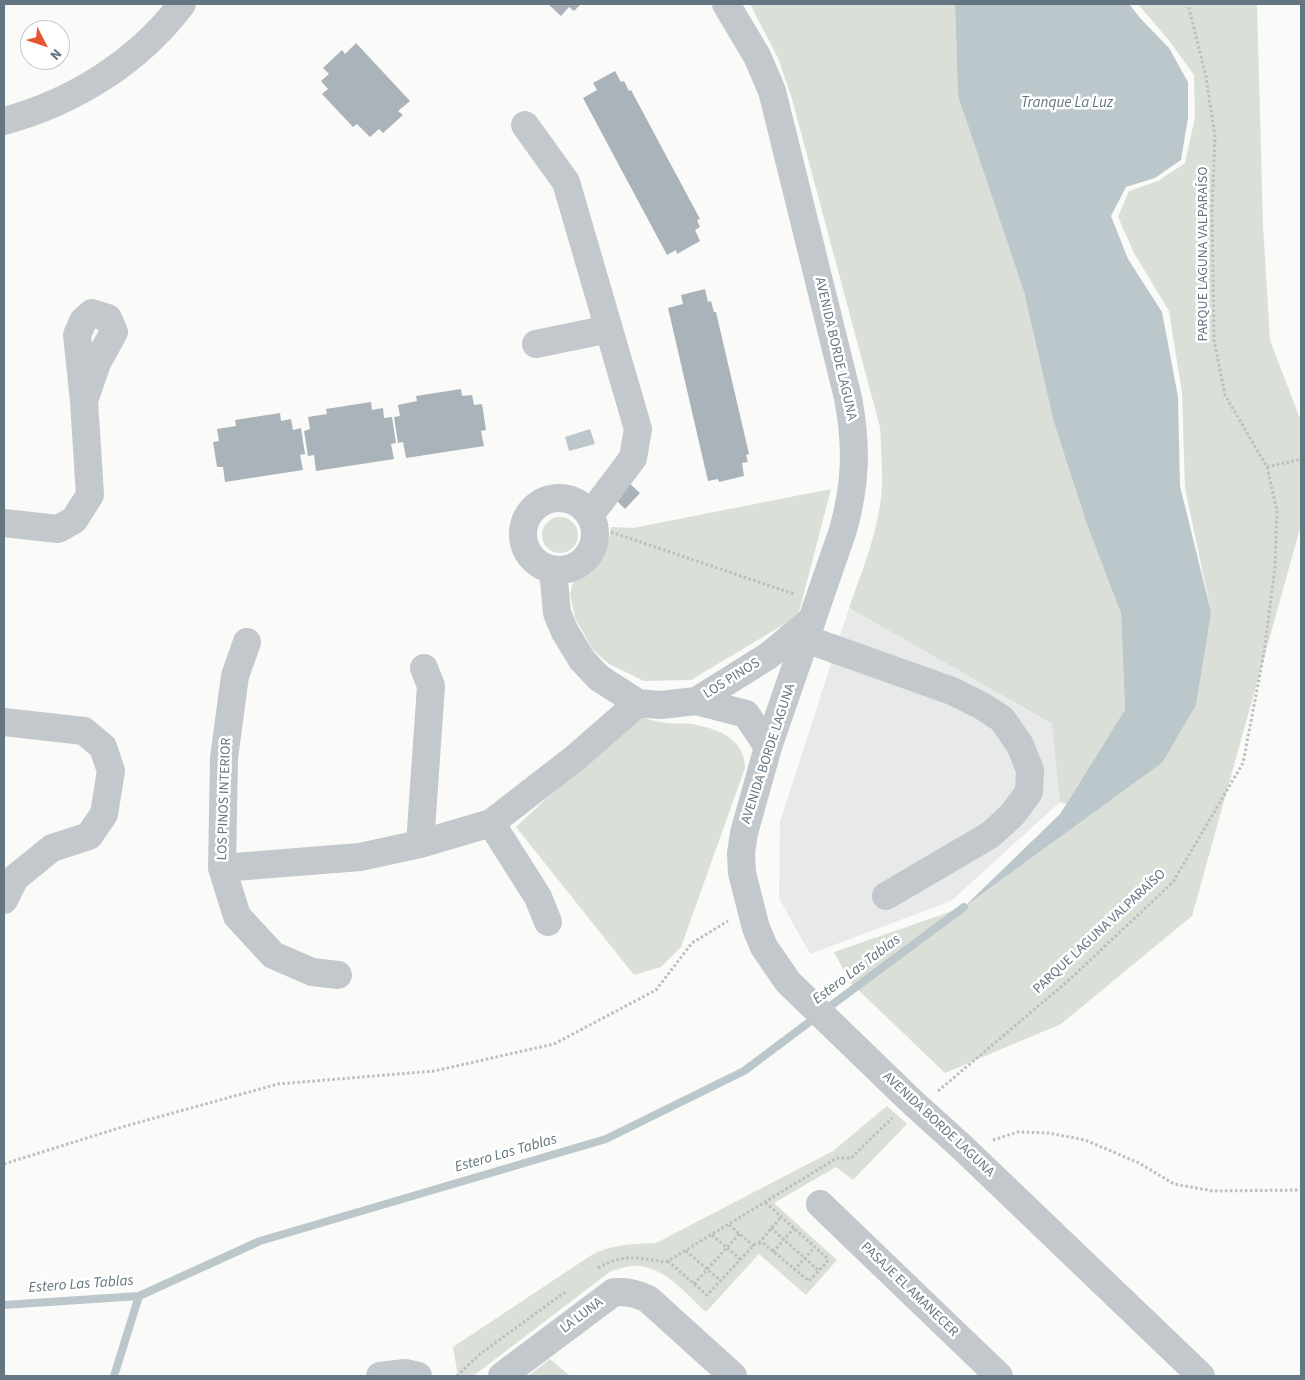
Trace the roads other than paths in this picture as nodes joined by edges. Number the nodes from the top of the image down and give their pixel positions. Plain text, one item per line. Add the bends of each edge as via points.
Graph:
1 (182, 4) edge
2 (726, 4) edge
3 (4, 121) edge
4 (525, 125) dead end
5 (609, 329) junction
6 (536, 344) dead end
7 (84, 401) dead end
8 (592, 520) junction
9 (4, 524) edge
10 (554, 570) junction
11 (809, 631) junction
12 (247, 642) dead end
13 (768, 656) junction
14 (424, 668) dead end
15 (696, 701) junction
16 (784, 702) junction
17 (638, 703) junction
18 (746, 714) junction
19 (4, 722) edge
20 (768, 748) junction
21 (491, 823) junction
22 (420, 844) junction
23 (222, 868) junction
24 (886, 896) dead end
25 (4, 900) edge
26 (548, 922) dead end
27 (338, 975) dead end
28 (820, 1204) dead end
29 (380, 1376) edge
30 (418, 1376) edge
31 (502, 1376) edge
32 (733, 1376) edge
33 (999, 1376) edge
34 (1202, 1376) edge

1 - 3 street via 135,53 96,83 33,113
2 - 11 street, AVENIDA BORDE LAGUNA via 757,56 772,91 852,418 855,459 850,507
4 - 5 street via 566,182
5 - 6 street
5 - 8 street via 638,429 633,458
7 - 9 street via 90,495 74,520 58,529
8 - 10 street via 593,543 586,559 565,570
8 - 10 street via 582,506 560,498 537,505 529,514 524,525 526,549 537,563
10 - 17 street, LOS PINOS via 558,613 575,650 599,678
11 - 13 street, LOS PINOS
11 - 13 street, LOS PINOS
11 - 16 street, AVENIDA BORDE LAGUNA
11 - 24 street via 982,706 1002,719 1020,745 1030,770 1029,792 1012,815 990,835
12 - 23 street, LOS PINOS INTERIOR via 235,676 224,758
13 - 15 street, LOS PINOS
14 - 22 street via 431,686
15 - 17 street, LOS PINOS via 661,705
15 - 18 street, LOS PINOS
16 - 18 street
16 - 20 street, AVENIDA BORDE LAGUNA
17 - 21 street, LOS PINOS INTERIOR via 575,758
18 - 20 street
19 - 25 street via 84,731 103,747 111,771 104,814 89,836 52,848 15,878
20 - 34 street, AVENIDA BORDE LAGUNA via 744,833 742,873 764,947 788,982
21 - 22 street, LOS PINOS INTERIOR
21 - 26 street via 538,897
22 - 23 street, LOS PINOS INTERIOR via 360,857
23 - 27 street, LOS PINOS INTERIOR via 237,916 273,955 312,972
28 - 33 street, PASAJE EL AMANECER
29 - 30 street via 404,1372
31 - 32 street, LA LUNA via 614,1292 626,1292 648,1299

